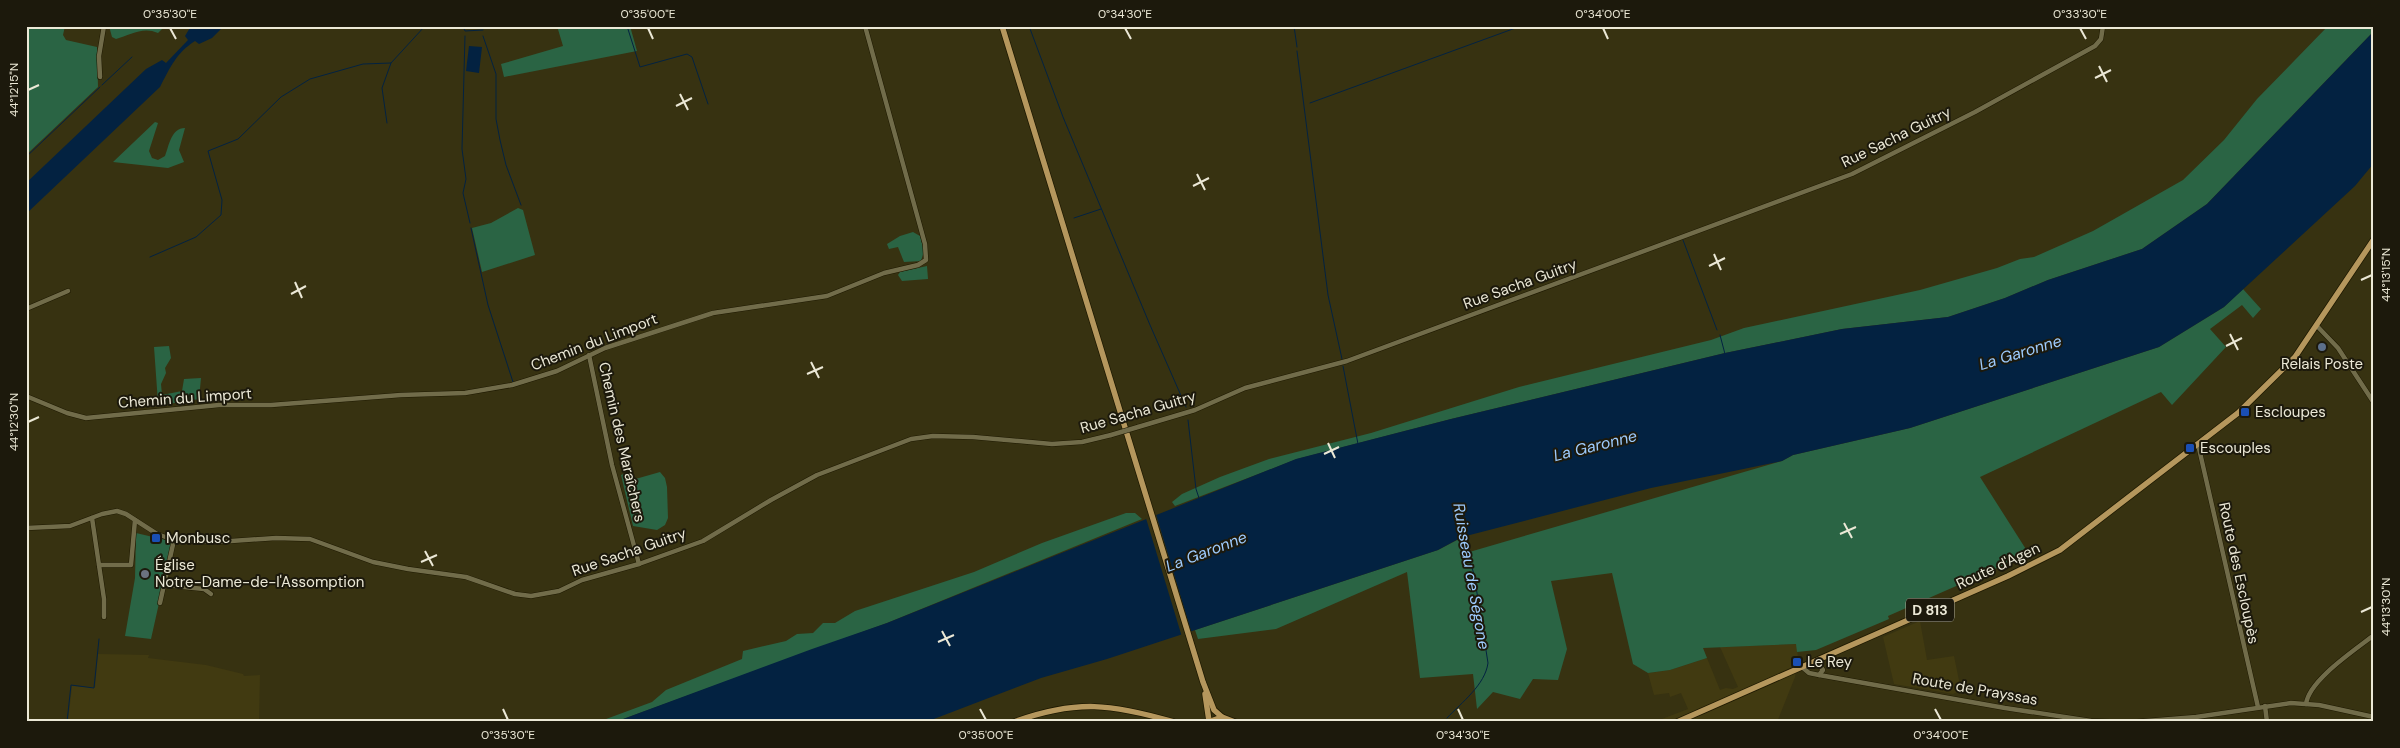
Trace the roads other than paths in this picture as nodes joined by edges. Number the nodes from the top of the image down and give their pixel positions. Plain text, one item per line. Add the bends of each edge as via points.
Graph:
1 (104, 26) edge
2 (865, 26) edge
3 (1002, 26) edge
4 (2103, 26) edge
5 (100, 78) dead end
6 (2374, 238) edge
7 (68, 291) dead end
8 (26, 309) edge
9 (2317, 326) junction
10 (589, 355) junction
11 (26, 396) edge
12 (2374, 403) edge
13 (2198, 444) junction
14 (92, 518) junction
15 (135, 520) junction
16 (26, 528) edge
17 (174, 540) junction
18 (639, 564) junction
19 (99, 565) junction
20 (164, 585) junction
21 (211, 594) dead end
22 (160, 603) dead end
23 (104, 617) dead end
24 (2374, 635) edge
25 (1816, 662) junction
26 (1802, 667) junction
27 (1823, 670) junction
28 (1819, 675) junction
29 (1831, 677) junction
30 (1202, 679) junction
31 (2306, 704) junction
32 (2264, 706) junction
33 (2258, 707) junction
34 (1154, 716) junction
35 (1222, 717) junction
36 (2374, 717) edge
37 (1208, 721) edge
38 (1014, 722) edge
39 (1167, 722) edge
40 (1174, 722) edge
41 (1235, 722) edge
42 (1677, 722) edge
43 (2116, 722) edge
44 (2134, 722) edge
45 (2267, 722) edge

1 - 5 street
2 - 10 street, Chemin du Limport via 925,244 926,260 827,296 713,313
3 - 30 main road
4 - 18 street, Rue Sacha Guitry, bridge via 2101,39 2094,46 1976,112 1852,174 1347,361 1245,388 1189,412 1082,442 1052,444 933,436 912,439 817,476 710,537
6 - 9 main road, D 813
7 - 8 street
9 - 12 street via 2338,348
9 - 13 main road, D 813 via 2295,357 2238,413
10 - 11 street, Chemin du Limport via 543,376 466,393 271,405 219,405 86,418
10 - 18 street, Chemin des Maraîchers via 612,465
13 - 25 main road, Route d'Agen / D 813 via 2060,550
13 - 33 street, Route des Escloupès
14 - 15 street, Rue Sacha Guitry via 117,511
14 - 16 street, Rue Sacha Guitry via 63,527
14 - 19 street
15 - 17 street, Rue Sacha Guitry
15 - 19 street via 131,565
17 - 18 street, Rue Sacha Guitry via 310,539 372,562 466,576 515,594 530,596 543,595
17 - 20 street
19 - 23 street
20 - 21 street via 204,589
20 - 22 street
24 - 31 street via 2319,681 2308,693
25 - 26 main road, Route d'Agen / D 813
25 - 27 street
26 - 28 street, Route de Prayssas
26 - 42 main road, Route d'Agen / D 813
27 - 28 street
27 - 29 street
28 - 29 street, Route de Prayssas
29 - 43 street, Route de Prayssas via 2090,721
30 - 35 main road via 1214,710
30 - 37 main road
31 - 32 street
31 - 36 street
32 - 33 street
32 - 45 street
33 - 44 street
34 - 38 main road via 1127,709 1088,706 1046,711
34 - 39 main road
34 - 40 main road
35 - 37 main road
35 - 41 main road

